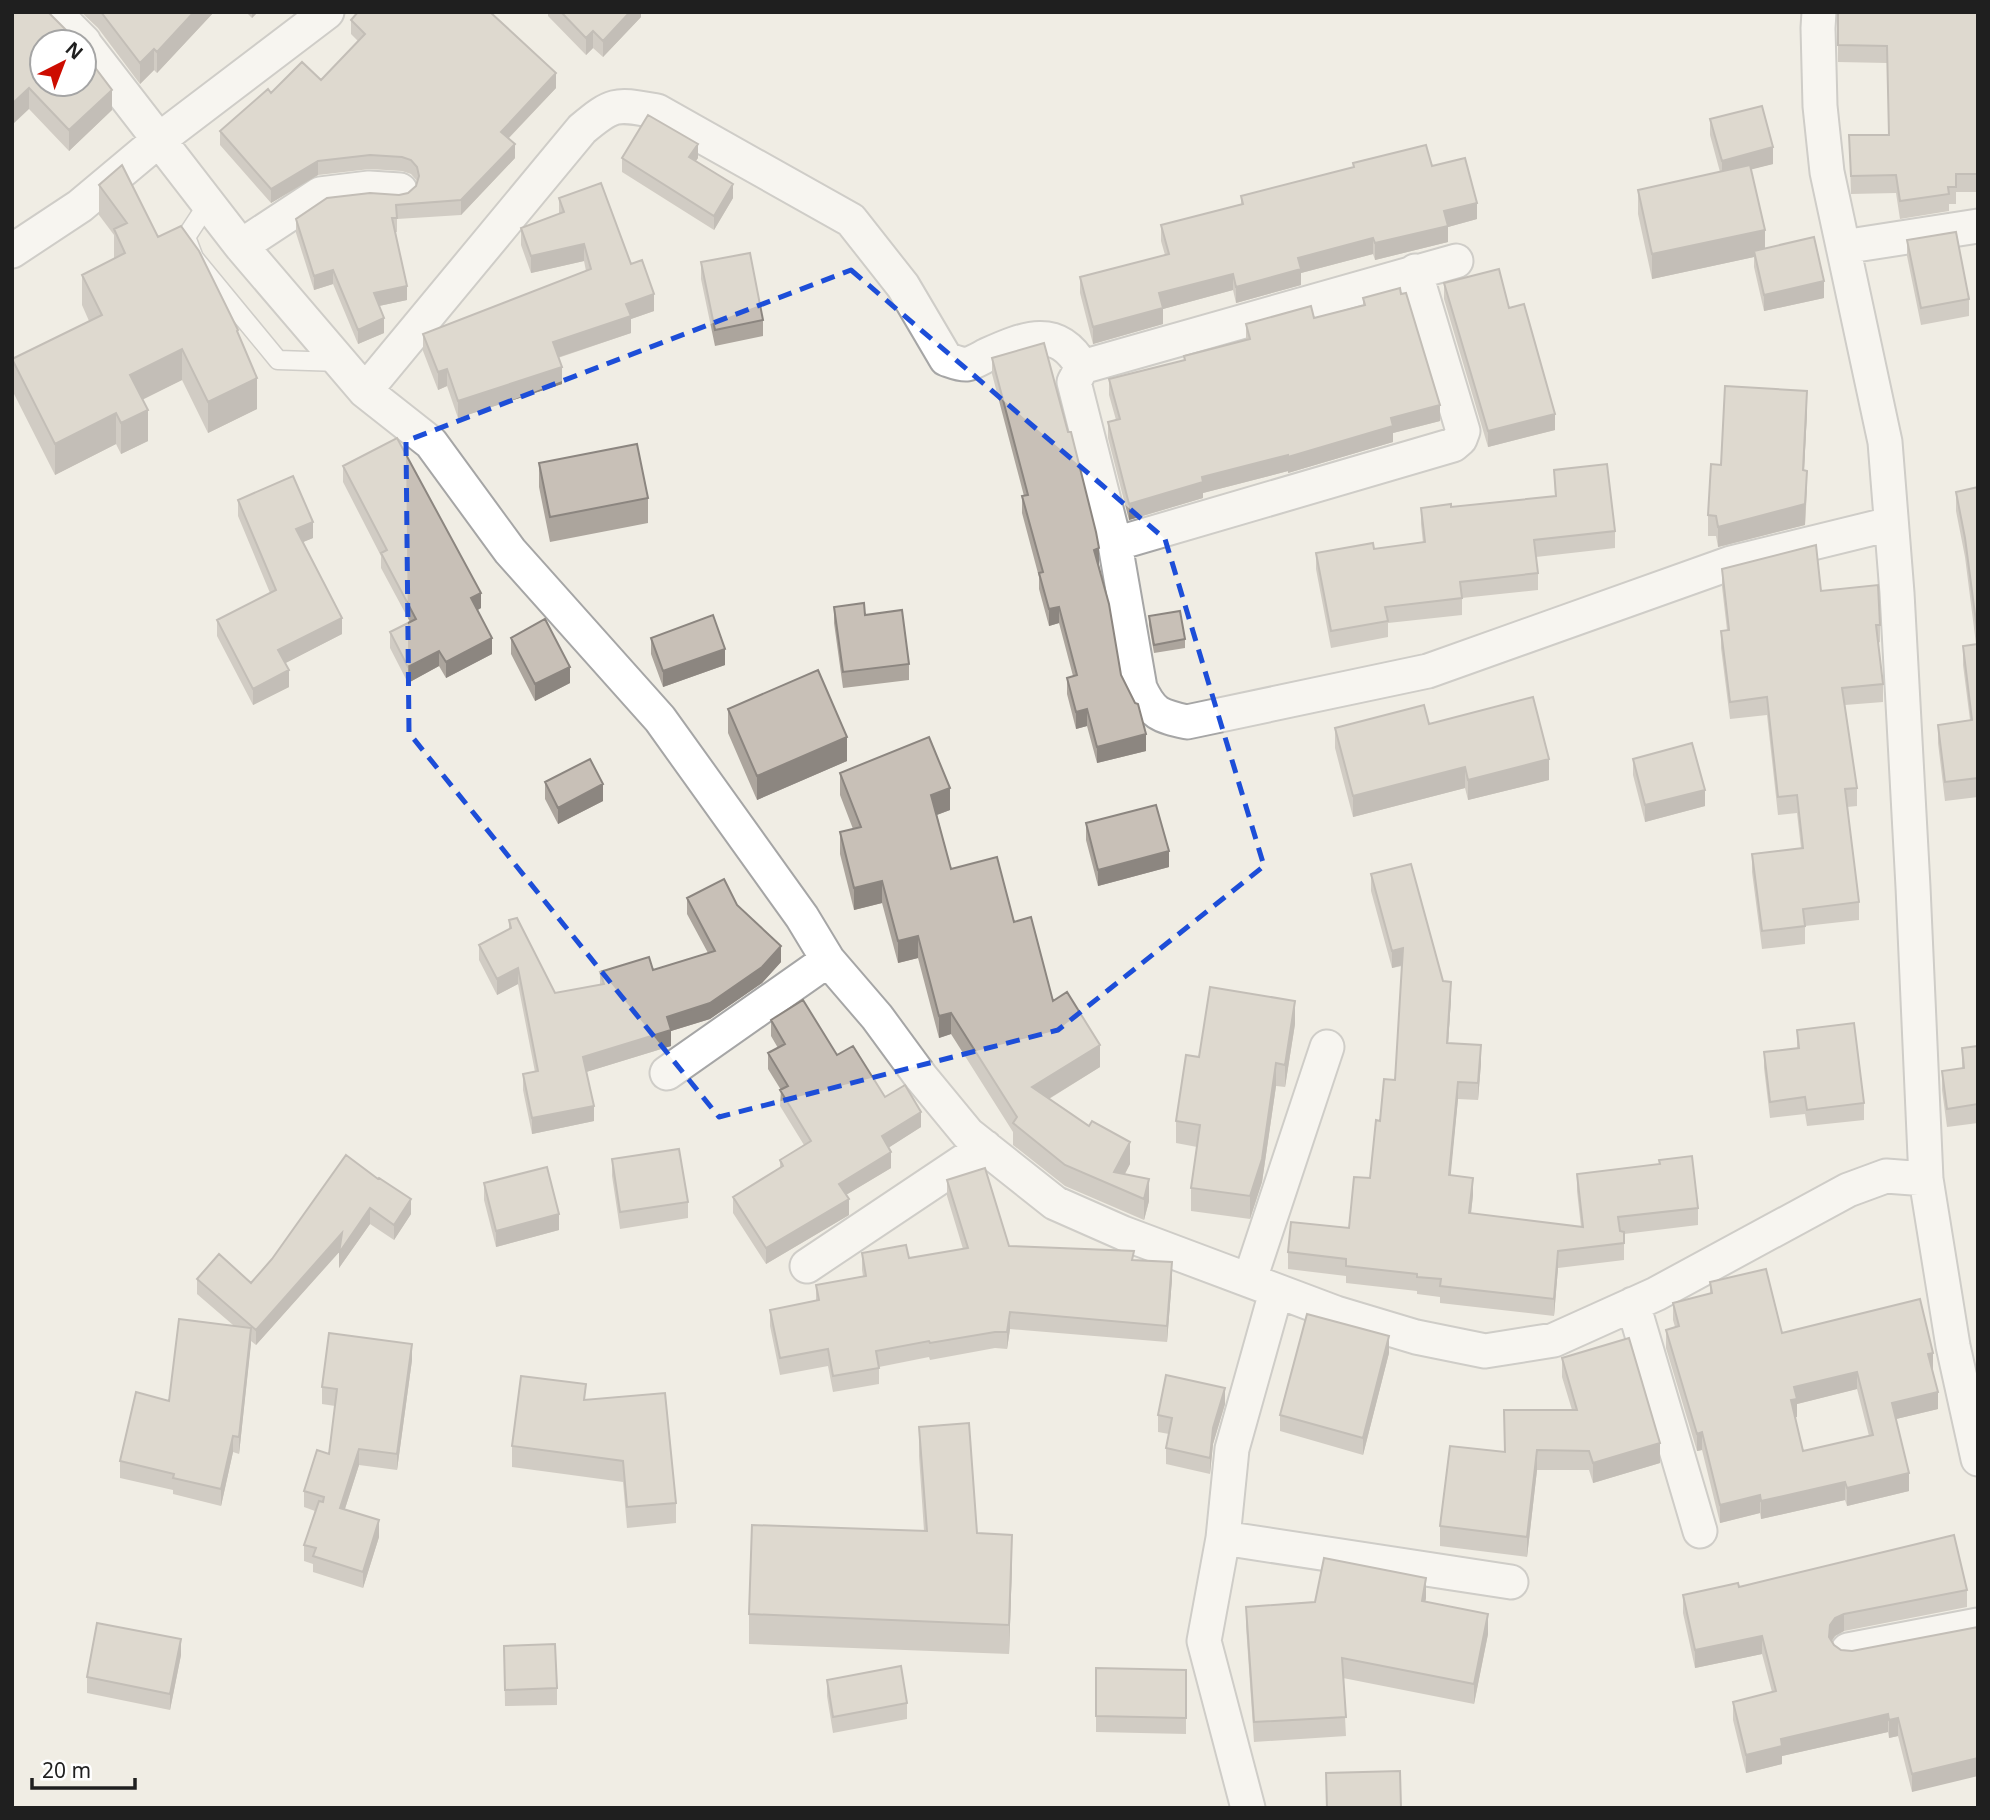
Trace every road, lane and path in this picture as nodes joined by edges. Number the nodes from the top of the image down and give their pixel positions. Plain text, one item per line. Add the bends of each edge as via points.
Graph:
1 (54, 12) edge
2 (327, 12) edge
3 (1819, 12) edge
4 (70, 28) edge
5 (98, 60) edge
6 (160, 139) junction
7 (400, 190) dead end
8 (207, 205) junction
9 (1978, 226) edge
10 (241, 246) junction
11 (1843, 247) junction
12 (12, 251) edge
13 (1457, 261) dead end
14 (1415, 271) junction
15 (340, 362) junction
16 (1082, 367) junction
17 (365, 391) junction
18 (1890, 524) junction
19 (1115, 544) junction
20 (828, 960) junction
21 (1327, 1047) dead end
22 (667, 1073) dead end
23 (985, 1147) junction
24 (1926, 1179) junction
25 (807, 1266) dead end
26 (1263, 1285) junction
27 (1633, 1304) junction
28 (1978, 1459) edge
29 (1700, 1531) dead end
30 (1223, 1538) junction
31 (1511, 1582) dead end
32 (1978, 1626) edge
33 (1848, 1650) edge
34 (1248, 1808) edge

1 - 4 street
2 - 6 street
3 - 11 street via 1819,106
5 - 6 street
6 - 8 street
6 - 12 street via 80,206
7 - 10 street via 369,188 320,194
8 - 10 street
8 - 15 lane via 186,237 194,258 260,339 278,360
9 - 11 street
10 - 15 street
11 - 18 street via 1885,442
13 - 14 street
14 - 16 street
14 - 19 street via 1463,431 1460,439 1453,445
15 - 17 street
16 - 17 street via 1062,342 1050,339 1024,341 966,365 946,359 903,285 851,220 657,111 626,106 607,108 582,129
16 - 19 street via 1074,382
17 - 20 street via 431,443 510,551 660,719
18 - 19 street via 1731,562 1428,671 1187,722 1163,717 1148,705 1140,688
18 - 24 street via 1912,860
20 - 22 street
20 - 23 street via 968,1134
21 - 26 street
23 - 25 street
23 - 26 street via 1055,1203
24 - 27 street via 1886,1176 1848,1191
24 - 28 street via 1953,1346
26 - 27 street via 1416,1338 1485,1351 1554,1340
26 - 30 street via 1232,1449
27 - 29 street
30 - 31 street
30 - 34 street via 1204,1641
32 - 33 street

